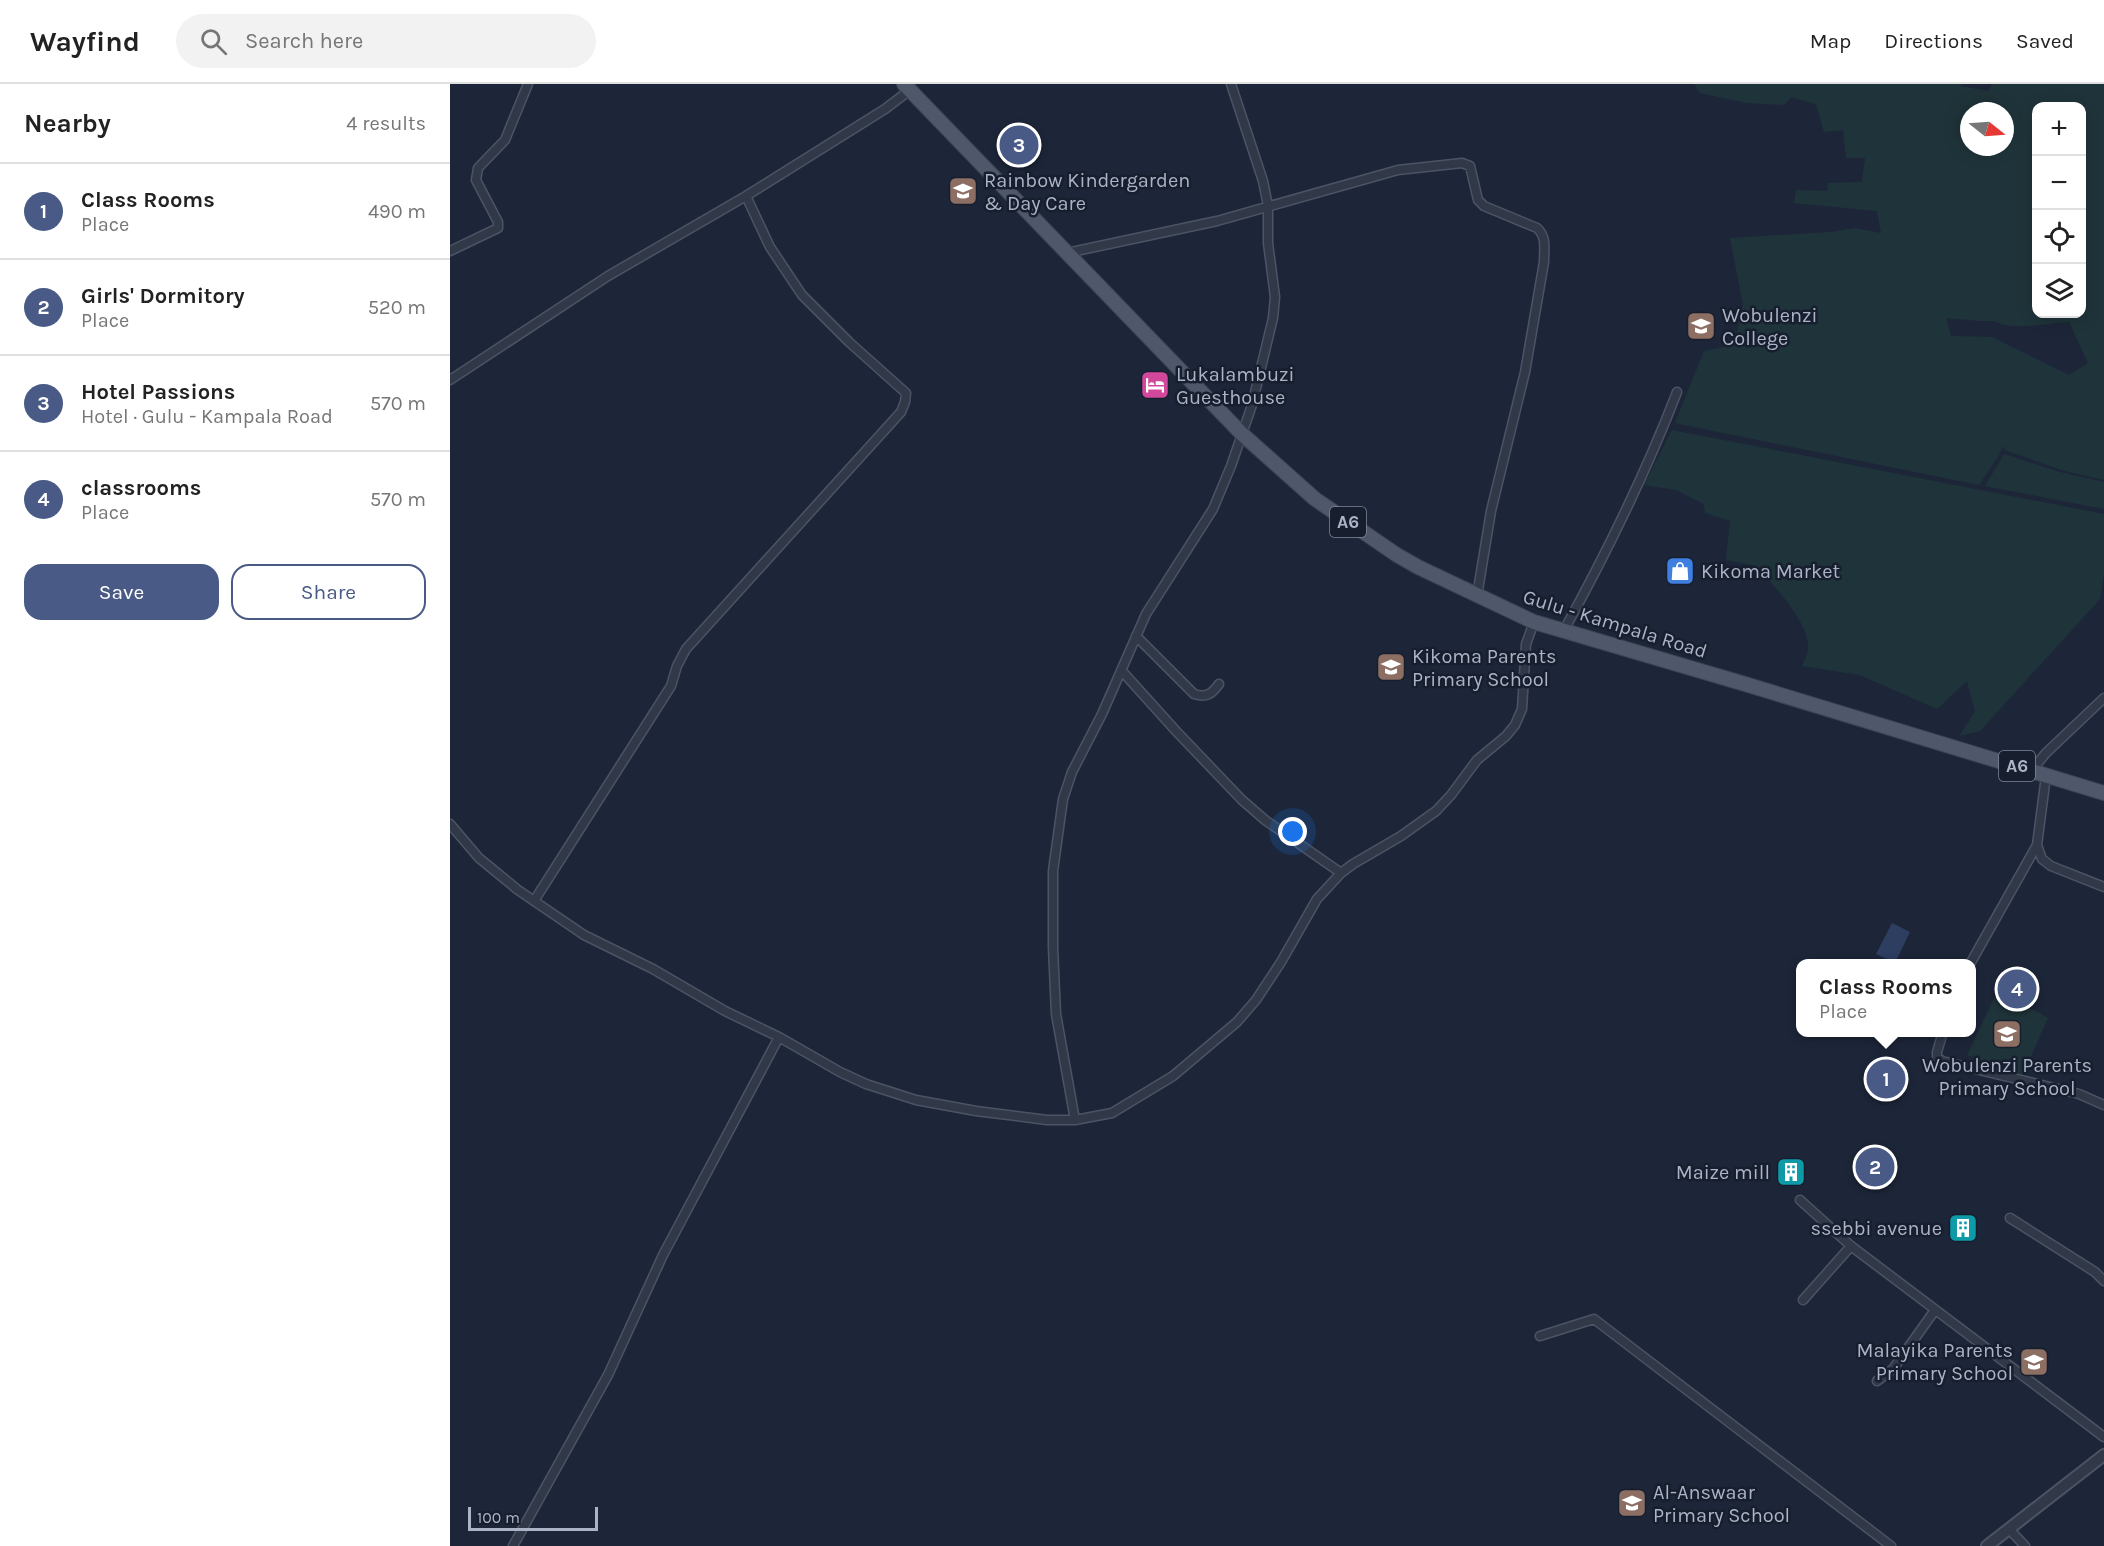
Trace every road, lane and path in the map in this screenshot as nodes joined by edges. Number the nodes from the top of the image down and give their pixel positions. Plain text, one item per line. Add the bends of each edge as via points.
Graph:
1 (528, 84) edge
2 (1231, 84) edge
3 (907, 87) edge
4 (746, 196) junction
5 (1268, 206) junction
6 (450, 251) edge
7 (1067, 253) junction
8 (450, 380) edge
9 (1677, 392) dead end
10 (1242, 434) junction
11 (1477, 596) junction
12 (1534, 622) junction
13 (1563, 632) junction
14 (1136, 636) junction
15 (1121, 670) junction
16 (1219, 684) dead end
17 (2104, 698) edge
18 (2032, 770) junction
19 (2046, 776) junction
20 (2104, 793) edge
21 (450, 824) edge
22 (2037, 845) junction
23 (1341, 873) junction
24 (2104, 887) edge
25 (534, 901) junction
26 (1972, 959) edge
27 (779, 1037) junction
28 (1942, 1037) edge
29 (2104, 1105) edge
30 (1076, 1120) junction
31 (1800, 1200) dead end
32 (2010, 1218) dead end
33 (1851, 1246) junction
34 (2104, 1281) edge
35 (1803, 1300) dead end
36 (1935, 1310) junction
37 (1540, 1336) dead end
38 (1878, 1381) dead end
39 (2104, 1437) edge
40 (2104, 1455) edge
41 (2008, 1529) junction
42 (513, 1546) edge
43 (1891, 1546) edge
44 (1987, 1546) edge
45 (2025, 1546) edge

1 - 6 street via 505,140 477,172 476,180 498,228
2 - 5 street
3 - 4 street via 885,109
3 - 7 main road, Gulu - Kampala Road / A6
4 - 8 street via 608,276
4 - 25 street via 770,247 802,295 906,393 905,402 686,649 671,686
5 - 7 street
5 - 10 street via 1273,318
5 - 11 street via 1398,170 1462,163 1470,166 1478,200 1484,206 1543,234 1544,262 1525,372 1491,511
7 - 10 main road, Gulu - Kampala Road / A6
9 - 13 street via 1622,519
10 - 11 main road, Gulu - Kampala Road / A6 via 1332,511 1397,555
10 - 14 street via 1213,509
11 - 12 main road, Gulu - Kampala Road / A6
12 - 13 main road, Gulu - Kampala Road / A6
12 - 23 street via 1526,644 1522,701 1515,725 1477,760 1436,811
13 - 18 main road, Gulu - Kampala Road / A6
14 - 15 street
14 - 16 street via 1194,694 1208,695
15 - 23 street via 1242,800
15 - 30 street via 1072,772 1063,799 1053,871 1056,1014
17 - 18 street
18 - 19 main road, Gulu - Kampala Road / A6
19 - 20 main road, Gulu - Kampala Road / A6
19 - 22 street
21 - 25 street via 479,858
22 - 24 street via 2042,859 2051,866
22 - 26 street
23 - 30 street via 1317,899 1269,981 1237,1022 1173,1076 1112,1113
25 - 27 street via 584,935
27 - 30 street via 866,1084 916,1100 1047,1120
27 - 42 street via 663,1255 608,1375
28 - 29 street via 1937,1057 1942,1061 2079,1094
31 - 33 street
32 - 34 street
33 - 35 street
33 - 36 street
36 - 38 street via 1893,1369
36 - 39 street
37 - 43 street via 1594,1319
40 - 41 street
41 - 44 street
41 - 45 street

